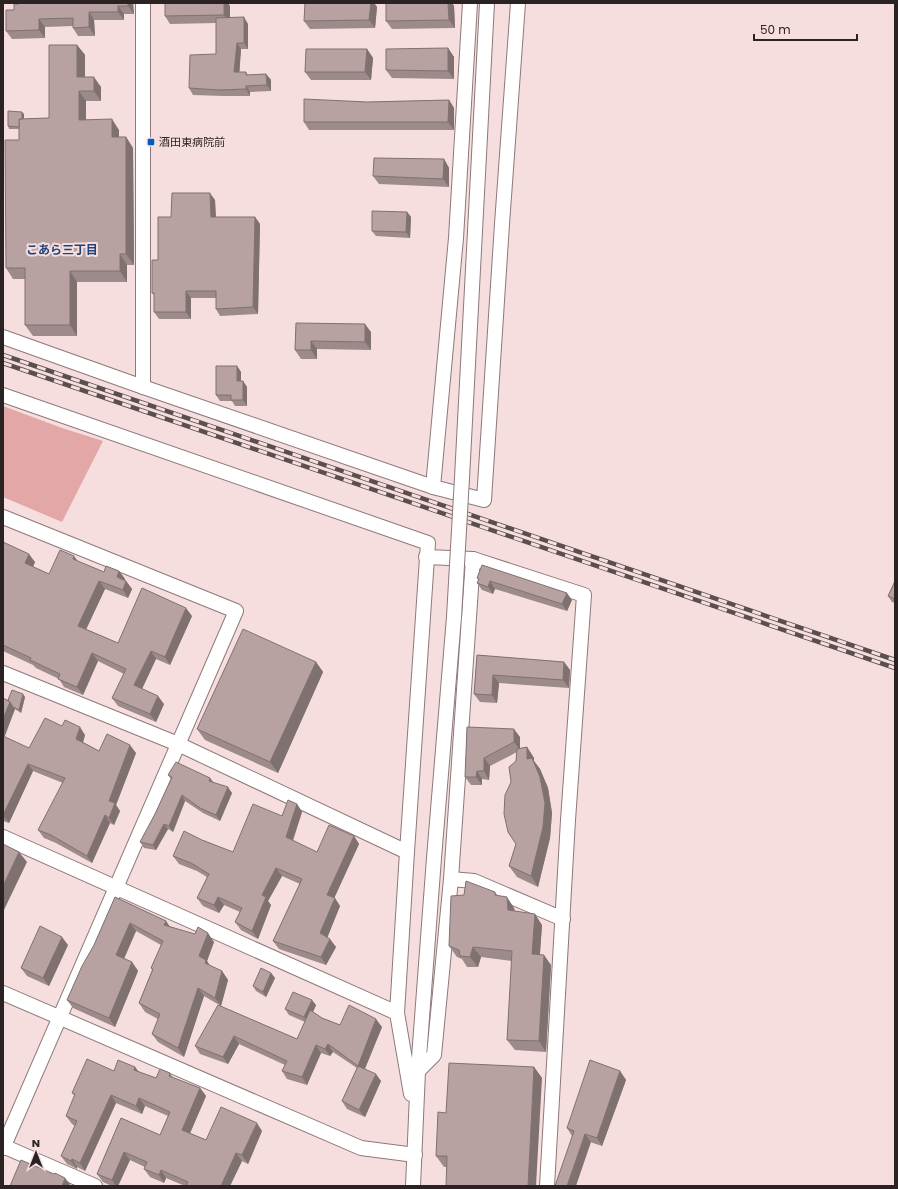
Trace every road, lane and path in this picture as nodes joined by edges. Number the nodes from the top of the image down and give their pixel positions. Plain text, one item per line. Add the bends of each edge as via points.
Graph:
1 (143, 3) edge
2 (470, 3) edge
3 (488, 3) edge
4 (518, 3) edge
5 (3, 337) edge
6 (143, 387) junction
7 (3, 395) edge
8 (433, 487) junction
9 (3, 517) edge
10 (426, 557) junction
11 (473, 560) junction
12 (3, 673) edge
13 (178, 744) junction
14 (3, 837) edge
15 (407, 852) junction
16 (451, 879) junction
17 (116, 887) junction
18 (563, 919) junction
19 (3, 993) edge
20 (397, 1013) junction
21 (60, 1018) junction
22 (418, 1071) junction
23 (416, 1118) junction
24 (3, 1147) edge
25 (415, 1155) junction
26 (95, 1186) edge
27 (413, 1186) edge
28 (547, 1186) edge

1 - 6 street
2 - 8 street via 456,238
3 - 22 street, bridge via 454,617
4 - 8 street via 484,500
5 - 6 street
6 - 8 street
7 - 10 street via 428,543
9 - 13 street via 236,611
10 - 11 street
10 - 15 street
11 - 16 street
11 - 18 street via 584,595
12 - 13 street
13 - 15 street
13 - 17 street
14 - 17 street
15 - 20 street
16 - 18 street via 474,881
16 - 22 street via 434,1055
17 - 20 street
17 - 21 street
18 - 28 street
19 - 21 street
20 - 23 street
21 - 24 street
21 - 25 street via 361,1148
22 - 23 street
23 - 25 street
24 - 26 street
25 - 27 street

